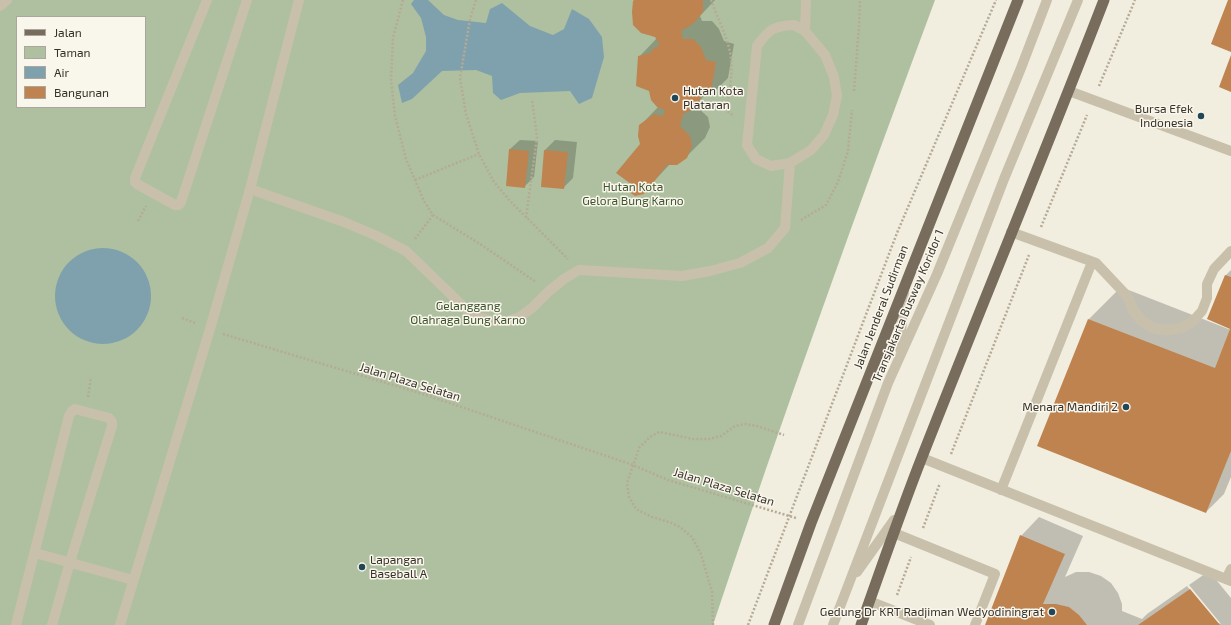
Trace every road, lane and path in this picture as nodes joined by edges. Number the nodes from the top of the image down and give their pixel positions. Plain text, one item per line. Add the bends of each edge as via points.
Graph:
1 (7, 0) edge
2 (207, 0) edge
3 (248, 0) edge
4 (299, 0) edge
5 (403, 0) edge
6 (476, 0) edge
7 (711, 0) edge
8 (806, 0) edge
9 (996, 0) edge
10 (1018, 0) edge
11 (1048, 0) edge
12 (1078, 0) edge
13 (1104, 0) edge
14 (1135, 0) edge
15 (0, 6) edge
16 (805, 31) junction
17 (1069, 91) junction
18 (532, 99) dead end
19 (1093, 100) junction
20 (749, 127) junction
21 (1231, 151) edge
22 (479, 154) junction
23 (790, 163) junction
24 (415, 180) junction
25 (250, 189) junction
26 (433, 215) junction
27 (526, 218) junction
28 (1011, 232) junction
29 (1035, 241) junction
30 (1231, 251) edge
31 (406, 252) junction
32 (1092, 262) junction
33 (580, 270) junction
34 (907, 278) junction
35 (549, 290) junction
36 (182, 318) dead end
37 (210, 329) junction
38 (888, 383) junction
39 (784, 435) dead end
40 (922, 458) junction
41 (633, 465) junction
42 (946, 468) junction
43 (1001, 490) junction
44 (904, 504) junction
45 (789, 516) junction
46 (811, 522) junction
47 (894, 533) junction
48 (917, 542) junction
49 (35, 553) junction
50 (70, 562) junction
51 (1231, 569) edge
52 (133, 580) junction
53 (1228, 580) edge
54 (846, 589) junction
55 (895, 600) dead end
56 (869, 601) junction
57 (16, 625) edge
58 (52, 625) edge
59 (120, 625) edge
60 (713, 625) edge
61 (748, 625) edge
62 (774, 625) edge
63 (798, 625) edge
64 (833, 625) edge
65 (861, 625) edge
66 (929, 625) edge
67 (975, 625) edge

1 - 15 lane
2 - 3 lane via 135,178 137,184 175,205 181,202
4 - 25 lane
5 - 24 path via 393,38 391,80 395,116 406,158
6 - 22 path via 470,19 460,78 466,114
7 - 20 path via 731,58 726,110
8 - 16 lane
9 - 45 path via 897,232
10 - 34 main road, Jalan Jenderal Sudirman
11 - 38 lane, Transjakarta Busway Koridor 1 via 940,267
12 - 54 lane via 1004,179
13 - 17 main road
14 - 19 path
16 - 20 lane via 794,25 780,26 766,33 757,46
16 - 23 lane via 825,55 834,77 837,96 824,135 811,150
17 - 19 lane
17 - 28 main road
18 - 27 path via 538,137
19 - 21 lane
19 - 29 path
20 - 23 lane via 747,145 756,159 771,166
22 - 24 path
22 - 27 path via 494,182
23 - 33 lane via 785,228 768,248 740,263 682,276
24 - 26 path
25 - 31 lane via 344,222
25 - 37 lane
26 - 31 path
26 - 35 path
27 - 33 path
28 - 29 lane
28 - 40 main road
29 - 32 lane
29 - 42 path
30 - 32 lane via 1214,269 1207,284 1207,298 1202,311 1193,321 1181,328 1167,330 1154,328 1142,321 1133,310 1128,297 1096,263
31 - 35 lane via 466,309 478,317 493,322 520,317 534,307
32 - 43 lane
33 - 35 lane
34 - 38 lane via 900,353
34 - 46 main road, Jalan Jenderal Sudirman
36 - 37 path, Jalan Plaza Selatan
37 - 41 path, Jalan Plaza Selatan via 426,396
37 - 52 lane
38 - 63 lane, Transjakarta Busway Koridor 1
39 - 41 path via 744,424 709,439 693,439 660,432 650,437 639,448
40 - 42 lane
40 - 44 main road
41 - 45 path, Jalan Plaza Selatan via 668,480
41 - 60 path via 627,483 629,497 636,509 680,527 692,537 701,554 712,592
42 - 43 lane
42 - 48 path
43 - 53 lane
44 - 47 main road
44 - 54 lane
45 - 46 path, Jalan Plaza Selatan
45 - 61 path
46 - 62 main road, Jalan Jenderal Sudirman
47 - 48 lane
47 - 56 main road
48 - 55 path
48 - 67 lane via 995,574
49 - 50 lane
49 - 50 lane via 69,416 76,409 109,418 112,426
49 - 57 lane
50 - 52 lane
50 - 58 lane
51 - 53 lane
52 - 59 lane
54 - 64 lane
56 - 65 main road
56 - 66 lane

